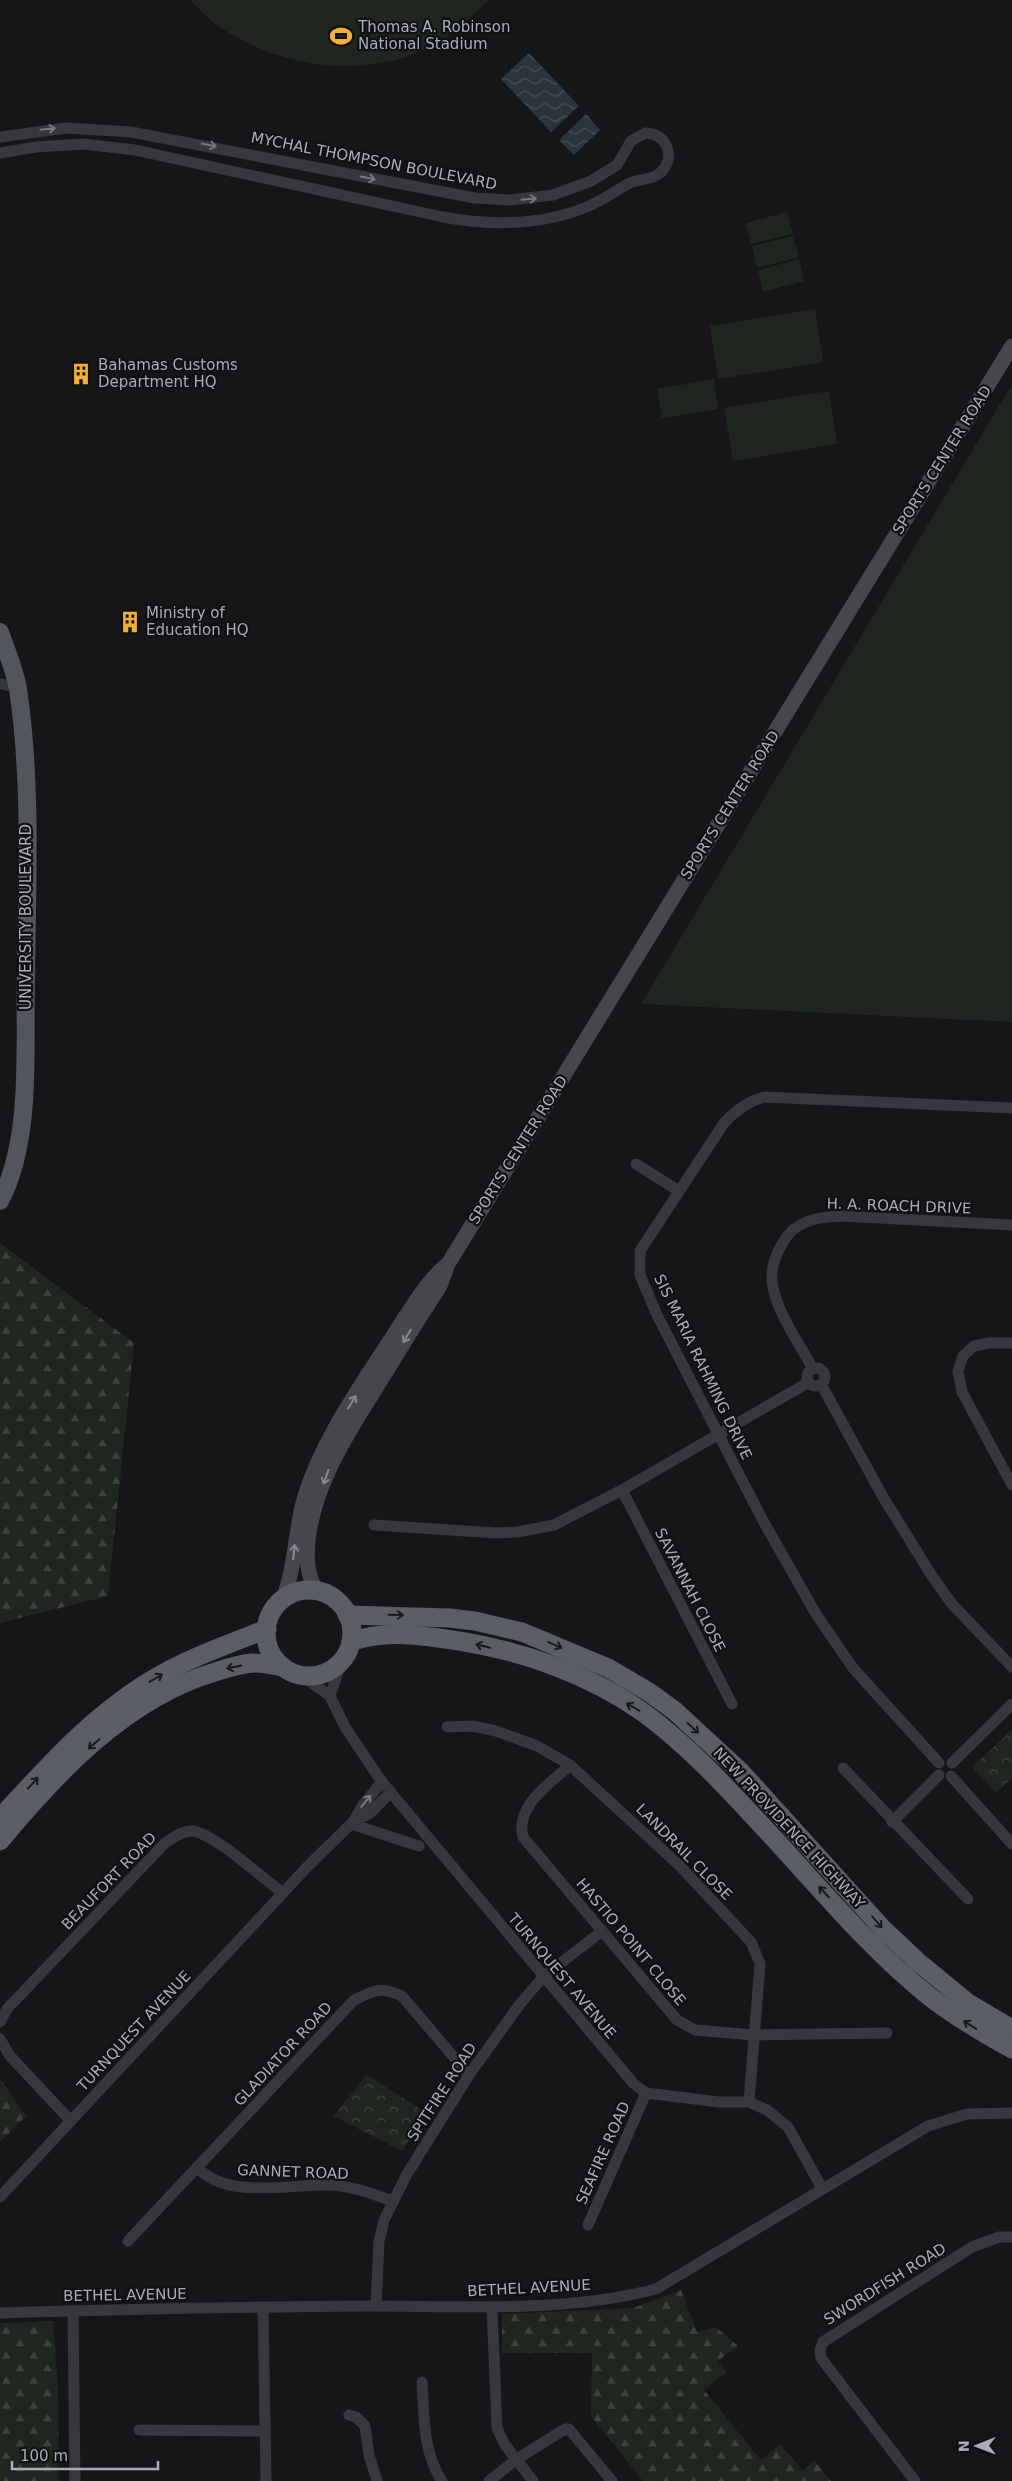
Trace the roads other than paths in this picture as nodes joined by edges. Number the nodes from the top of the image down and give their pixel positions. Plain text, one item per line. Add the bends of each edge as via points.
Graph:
1 (0, 137) edge
2 (0, 153) edge
3 (1012, 346) edge
4 (0, 632) edge
5 (0, 684) edge
6 (18, 687) junction
7 (1012, 1108) edge
8 (636, 1164) dead end
9 (679, 1191) junction
10 (0, 1201) edge
11 (1012, 1225) edge
12 (448, 1264) junction
13 (1012, 1343) edge
14 (813, 1369) junction
15 (809, 1382) junction
16 (821, 1384) junction
17 (718, 1434) junction
18 (1012, 1485) edge
19 (622, 1490) junction
20 (374, 1525) dead end
21 (318, 1592) junction
22 (284, 1599) junction
23 (348, 1615) junction
24 (267, 1629) junction
25 (351, 1642) junction
26 (342, 1660) junction
27 (282, 1667) junction
28 (1012, 1667) edge
29 (301, 1675) junction
30 (330, 1696) junction
31 (732, 1704) dead end
32 (1012, 1704) edge
33 (447, 1727) dead end
34 (939, 1763) junction
35 (952, 1763) junction
36 (570, 1765) junction
37 (843, 1768) dead end
38 (945, 1776) junction
39 (382, 1782) junction
40 (391, 1792) junction
41 (0, 1818) edge
42 (892, 1822) junction
43 (353, 1823) junction
44 (0, 1841) edge
45 (1012, 1844) edge
46 (420, 1846) dead end
47 (283, 1893) junction
48 (968, 1899) dead end
49 (602, 1931) junction
50 (542, 1976) junction
51 (0, 2022) edge
52 (1012, 2029) edge
53 (887, 2033) dead end
54 (753, 2035) junction
55 (0, 2039) edge
56 (1012, 2050) edge
57 (470, 2075) junction
58 (646, 2093) junction
59 (749, 2102) junction
60 (1012, 2114) edge
61 (70, 2120) junction
62 (197, 2167) junction
63 (822, 2188) junction
64 (0, 2197) edge
65 (392, 2201) junction
66 (588, 2225) dead end
67 (1012, 2237) edge
68 (128, 2241) dead end
69 (376, 2306) junction
70 (264, 2307) junction
71 (492, 2307) junction
72 (73, 2311) junction
73 (0, 2314) edge
74 (422, 2382) dead end
75 (349, 2415) dead end
76 (139, 2430) dead end
77 (264, 2431) junction
78 (517, 2459) junction
79 (75, 2481) edge
80 (266, 2481) edge
81 (376, 2481) edge
82 (442, 2481) edge
83 (488, 2481) edge
84 (533, 2481) edge
85 (612, 2481) edge
86 (915, 2481) edge

1 -> 2 street, MYCHAL THOMPSON BOULEVARD via 81,127 131,132 499,200 542,197 591,181 621,161 632,141 640,135 652,133 662,138 669,156 666,166 656,176 629,183 589,206 544,219 489,223 434,215 135,150 83,144
3 - 12 main road, SPORTS CENTER ROAD
4 - 6 main road, UNIVERSITY BOULEVARD
5 - 6 street
6 - 10 main road, UNIVERSITY BOULEVARD via 26,790 26,1079 17,1156
7 - 9 street, SIS MARIA RAHMING DRIVE via 764,1097 733,1113
8 - 9 street
9 - 17 street, SIS MARIA RAHMING DRIVE via 643,1244 640,1275 671,1344
11 - 14 street, H. A. ROACH DRIVE via 841,1216 814,1218 796,1227 777,1254 772,1281 777,1300
12 -> 21 main road, SPORTS CENTER ROAD via 440,1286 350,1430 328,1472 307,1547 310,1574
22 -> 12 main road, SPORTS CENTER ROAD via 303,1502 330,1440 387,1345 432,1278
13 - 18 street via 974,1346 963,1356 958,1371 962,1392
14 - 15 street via 808,1374
14 - 16 street via 824,1375
15 - 16 street via 813,1386
15 - 17 street
16 - 28 street via 883,1497 932,1576 952,1604
17 - 19 street
17 - 34 street, SIS MARIA RAHMING DRIVE via 791,1574 834,1643
19 - 20 street via 554,1525 527,1531 496,1533
19 - 31 street, SAVANNAH CLOSE
21 - 22 highway via 300,1592
21 - 23 highway via 335,1599
22 - 24 highway via 273,1611
23 - 25 highway
23 -> 52 highway, NEW PROVIDENCE HIGHWAY via 449,1618 522,1632 608,1668 649,1692 741,1772 884,1930 917,1961 968,2003
24 - 27 highway via 269,1648
41 -> 24 highway via 66,1747 126,1697 188,1661
25 - 26 highway
56 -> 25 highway, NEW PROVIDENCE HIGHWAY via 962,2020 914,1983 858,1928 726,1786 677,1739 642,1712 564,1671 502,1650 424,1636 371,1635
26 - 29 highway via 324,1673
26 - 30 street
27 - 29 highway
27 -> 44 highway via 252,1663 204,1675 132,1712 68,1768
29 - 30 street
30 - 39 street, TURNQUEST AVENUE via 345,1727
32 - 35 street
33 - 36 street, LANDRAIL CLOSE via 462,1725 496,1731 537,1746
34 - 35 street via 947,1760
34 - 38 street via 936,1769
35 - 38 street via 954,1771
36 - 49 street, HASTIO POINT CLOSE via 533,1800 524,1814 521,1829 523,1837
36 - 54 street, LANDRAIL CLOSE via 680,1866 751,1942 760,1964
37 - 42 street
38 - 42 street
38 - 45 street
39 - 40 street, TURNQUEST AVENUE
43 -> 39 street
40 - 43 street via 369,1814
40 - 50 street, TURNQUEST AVENUE
42 - 48 street
43 - 46 street
43 - 47 street, TURNQUEST AVENUE
47 - 51 street, BEAUFORT ROAD via 208,1836 191,1830 177,1835 165,1843 7,2009
47 - 61 street, TURNQUEST AVENUE
49 - 50 street, SPITFIRE ROAD
49 - 54 street, HASTIO POINT CLOSE via 677,2020 695,2030
50 - 57 street, SPITFIRE ROAD
50 - 58 street, TURNQUEST AVENUE via 633,2083
53 - 54 street, HASTIO POINT CLOSE
54 - 59 street, LANDRAIL CLOSE
55 - 61 street via 10,2056
57 - 62 street, GLADIATOR ROAD via 402,1996 386,1989 374,1991 354,2000
57 - 65 street, SPITFIRE ROAD
58 - 59 street via 719,2102
58 - 66 street, SEAFIRE ROAD
59 - 63 street via 767,2110 788,2127
60 - 63 street, BETHEL AVENUE via 966,2114 928,2126
61 - 64 street, TURNQUEST AVENUE
62 - 65 street, GANNET ROAD via 204,2175 226,2185 340,2186
62 - 68 street, GLADIATOR ROAD
63 - 71 street, BETHEL AVENUE via 656,2289 619,2299
65 - 69 street, SPITFIRE ROAD via 379,2241
67 - 86 street, SWORDFISH ROAD via 999,2237 972,2247 823,2342 821,2358
69 - 70 street, BETHEL AVENUE
69 - 71 street, BETHEL AVENUE
70 - 72 street, BETHEL AVENUE
70 - 77 street
71 - 78 street via 497,2428
72 - 73 street, BETHEL AVENUE
72 - 79 street
74 - 82 street via 425,2431 431,2461
75 - 81 street via 365,2426
76 - 77 street
77 - 80 street
78 - 83 street
78 - 84 street
78 - 85 street via 569,2429

